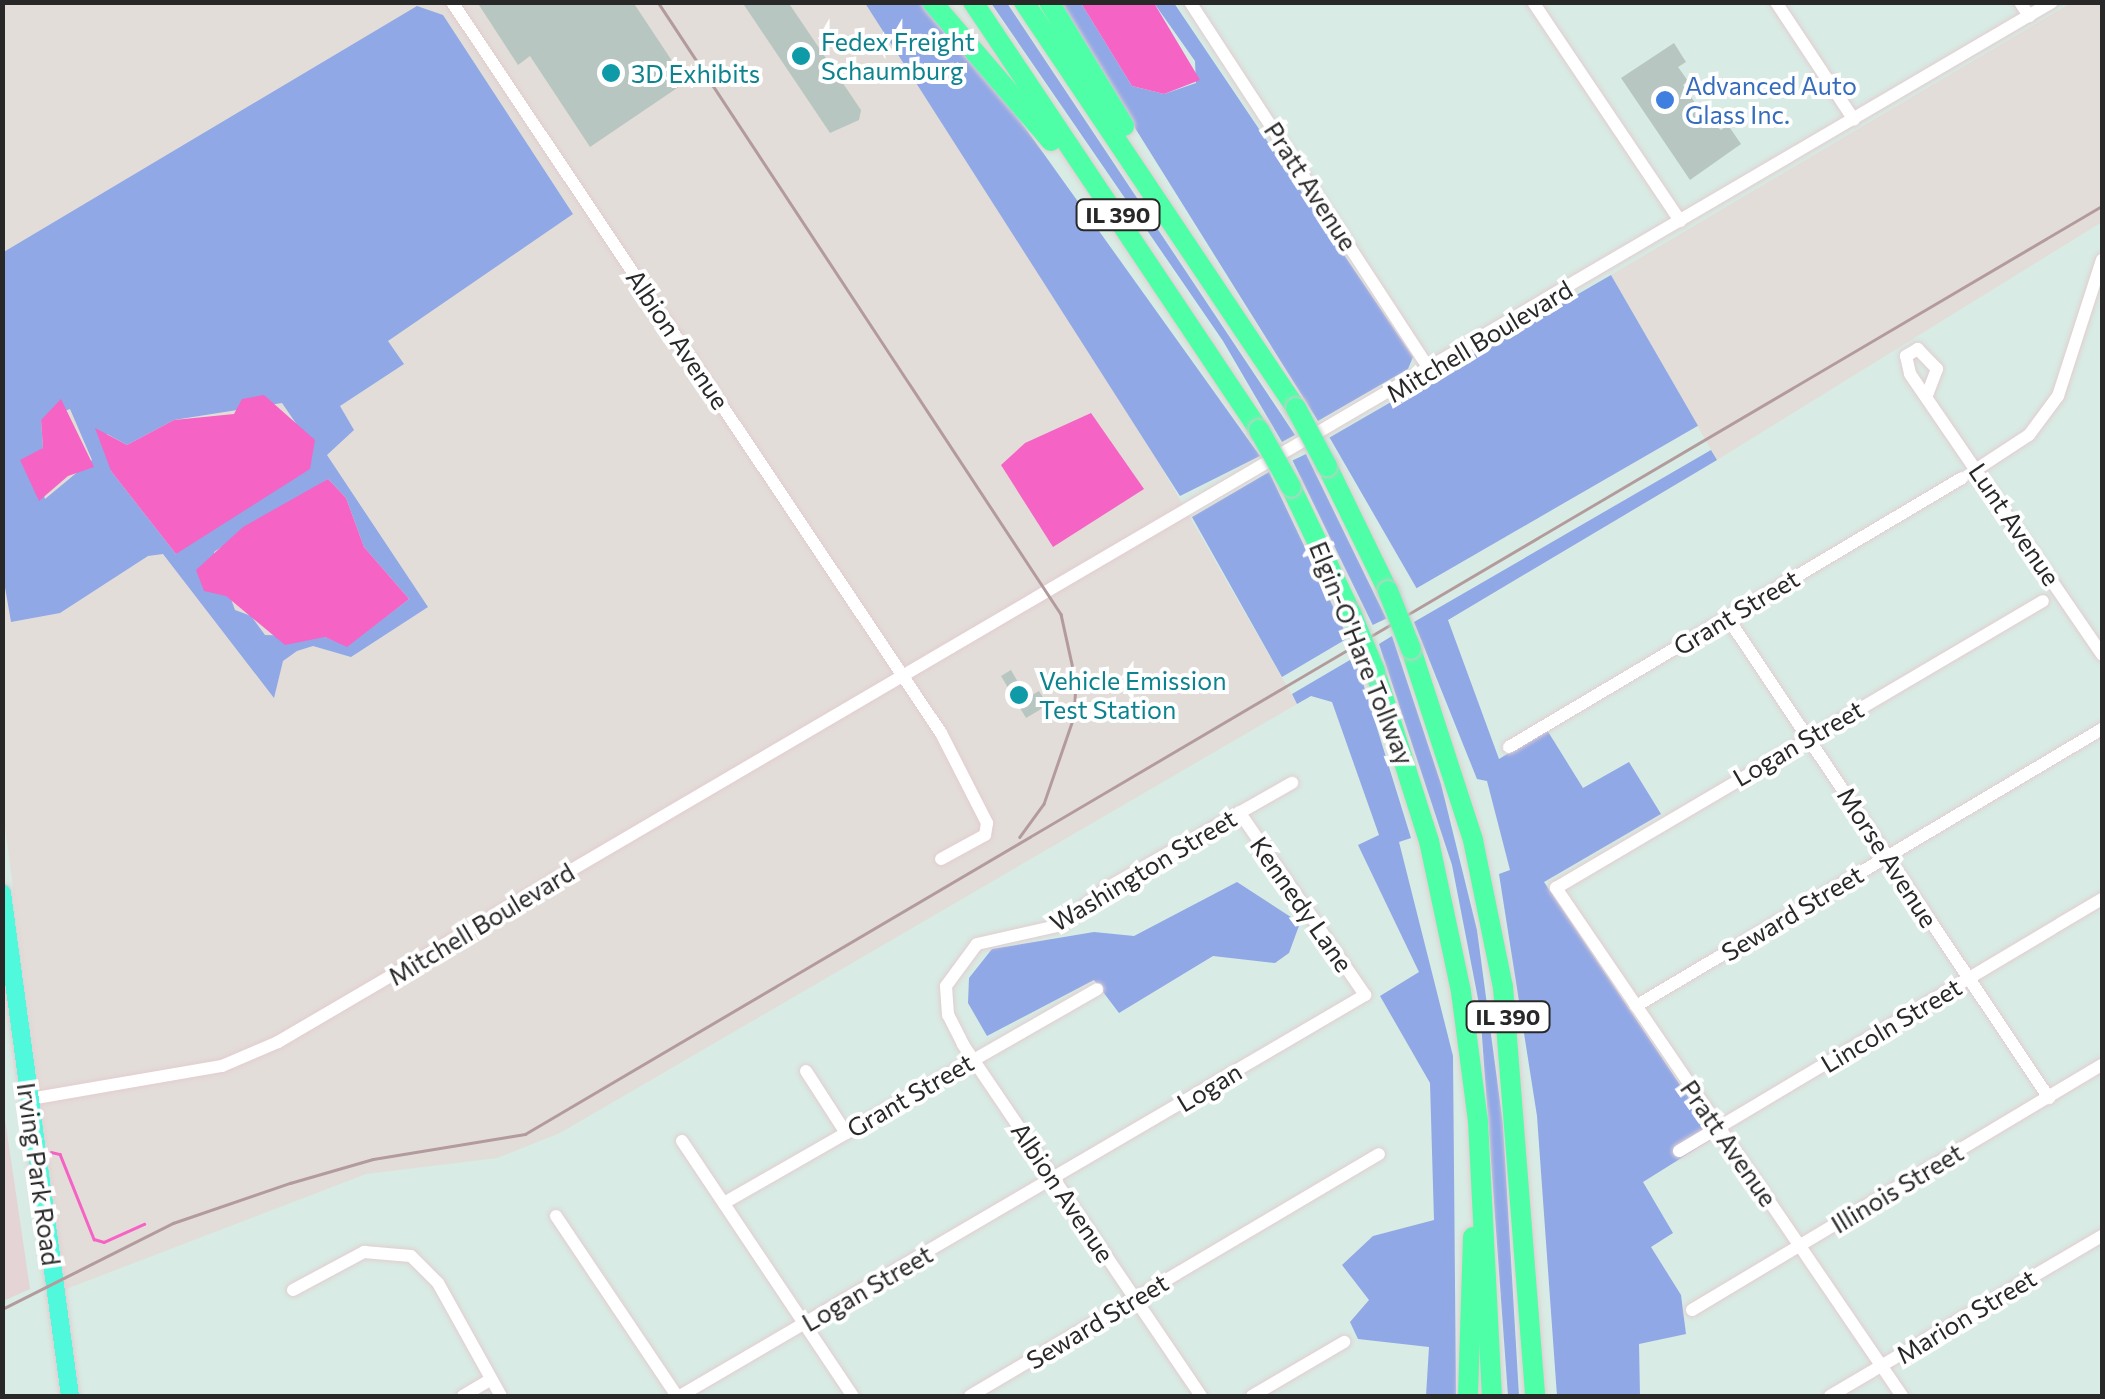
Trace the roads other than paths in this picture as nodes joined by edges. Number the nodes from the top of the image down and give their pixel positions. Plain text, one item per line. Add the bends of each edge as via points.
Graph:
1 (452, 2) edge
2 (932, 2) edge
3 (973, 2) edge
4 (1024, 2) edge
5 (1049, 2) edge
6 (1190, 2) edge
7 (1533, 2) edge
8 (1776, 2) edge
9 (2020, 2) edge
10 (2052, 2) edge
11 (2028, 16) junction
12 (1854, 120) junction
13 (1680, 221) junction
14 (1193, 250) junction
15 (2102, 260) edge
16 (1181, 307) junction
17 (1430, 370) junction
18 (1927, 395) dead end
19 (1977, 468) junction
20 (1962, 478) dead end
21 (2042, 602) dead end
22 (1727, 617) junction
23 (2102, 654) edge
24 (905, 676) junction
25 (2102, 729) edge
26 (1809, 736) junction
27 (1509, 746) dead end
28 (1292, 783) dead end
29 (1240, 812) junction
30 (1888, 856) junction
31 (942, 859) dead end
32 (1556, 888) joint
33 (2, 893) edge
34 (2102, 900) edge
35 (1969, 979) junction
36 (948, 980) joint
37 (1097, 989) dead end
38 (1365, 995) joint
39 (1636, 1006) junction
40 (974, 1059) junction
41 (2102, 1065) edge
42 (806, 1071) dead end
43 (2049, 1098) junction
44 (30, 1100) junction
45 (1718, 1128) junction
46 (846, 1133) junction
47 (682, 1142) dead end
48 (1679, 1151) dead end
49 (1379, 1154) dead end
50 (1480, 1160) junction
51 (1053, 1179) junction
52 (724, 1203) junction
53 (556, 1216) dead end
54 (2102, 1236) edge
55 (1800, 1246) junction
56 (1528, 1267) junction
57 (293, 1290) dead end
58 (1135, 1299) junction
59 (1692, 1310) dead end
60 (804, 1324) junction
61 (1344, 1342) dead end
62 (1883, 1366) junction
63 (490, 1380) junction
64 (70, 1396) edge
65 (463, 1396) edge
66 (501, 1396) edge
67 (679, 1396) edge
68 (854, 1396) edge
69 (970, 1396) edge
70 (1200, 1396) edge
71 (1252, 1396) edge
72 (1468, 1396) edge
73 (1492, 1396) edge
74 (1534, 1396) edge
75 (1548, 1396) edge
76 (1830, 1396) edge
77 (1902, 1396) edge

1 - 24 street, Albion Avenue
2 - 16 highway via 1008,82
3 - 16 highway, Elgin-O'Hare Tollway / IL 390
4 - 14 highway, Elgin-O'Hare Tollway / IL 390
5 - 14 highway
6 - 17 street, Pratt Avenue
7 - 13 street
8 - 12 street
9 - 11 street
10 - 11 street, Mitchell Boulevard
11 - 12 street, Mitchell Boulevard
12 - 13 street, Mitchell Boulevard
13 - 17 street, Mitchell Boulevard
14 - 56 highway, Elgin-O'Hare Tollway / IL 390, bridge via 1327,466 1388,591 1454,771 1495,939 1518,1110
15 - 19 street via 2058,396 2029,435
16 - 50 highway, Elgin-O'Hare Tollway / IL 390, bridge via 1291,487 1374,671 1446,914
17 - 24 street, Mitchell Boulevard
18 - 19 street, Lunt Avenue
19 - 23 street, Lunt Avenue
20 - 22 street, Grant Street
21 - 26 street, Logan Street
22 - 26 street, Morse Avenue
22 - 27 street, Grant Street
24 - 31 street via 987,823 985,836
24 - 44 street, Mitchell Boulevard via 268,1047 145,1084
25 - 30 street, Seward Street
26 - 30 street, Morse Avenue
26 - 32 street, Logan Street
28 - 29 street, Washington Street
29 - 36 street, Washington Street via 1107,888 1060,924 976,944
29 - 38 street, Kennedy Lane
30 - 35 street, Morse Avenue
30 - 39 street, Seward Street
32 - 39 street, Pratt Avenue
33 - 44 main road, Irving Park Road
34 - 35 street, Lincoln Street
35 - 43 street, Morse Avenue
35 - 45 street, Lincoln Street
36 - 40 street, Albion Avenue via 948,1015
37 - 40 street, Grant Street
38 - 51 street, Logan
39 - 45 street, Pratt Avenue
40 - 46 street, Grant Street
40 - 51 street, Albion Avenue
41 - 43 street, Illinois Street
42 - 46 street
43 - 55 street, Illinois Street
44 - 64 main road, Irving Park Road
45 - 48 street, Lincoln Street
45 - 55 street, Pratt Avenue
46 - 52 street, Grant Street
47 - 52 street
49 - 58 street, Seward Street
50 - 72 highway
50 - 73 highway, Elgin-O'Hare Tollway / IL 390
51 - 58 street, Albion Avenue
51 - 60 street, Logan Street
52 - 60 street
53 - 67 street
54 - 62 street, Marion Street
55 - 59 street, Illinois Street
55 - 62 street, Pratt Avenue
56 - 74 highway, Elgin-O'Hare Tollway / IL 390
56 - 75 highway via 1541,1299
57 - 63 street via 364,1252 412,1256 438,1283
58 - 69 street, Seward Street
58 - 70 street, Albion Avenue
60 - 67 street, Logan Street
60 - 68 street
61 - 71 street
62 - 76 street, Marion Street
62 - 77 street, Pratt Avenue
63 - 65 street
63 - 66 street

